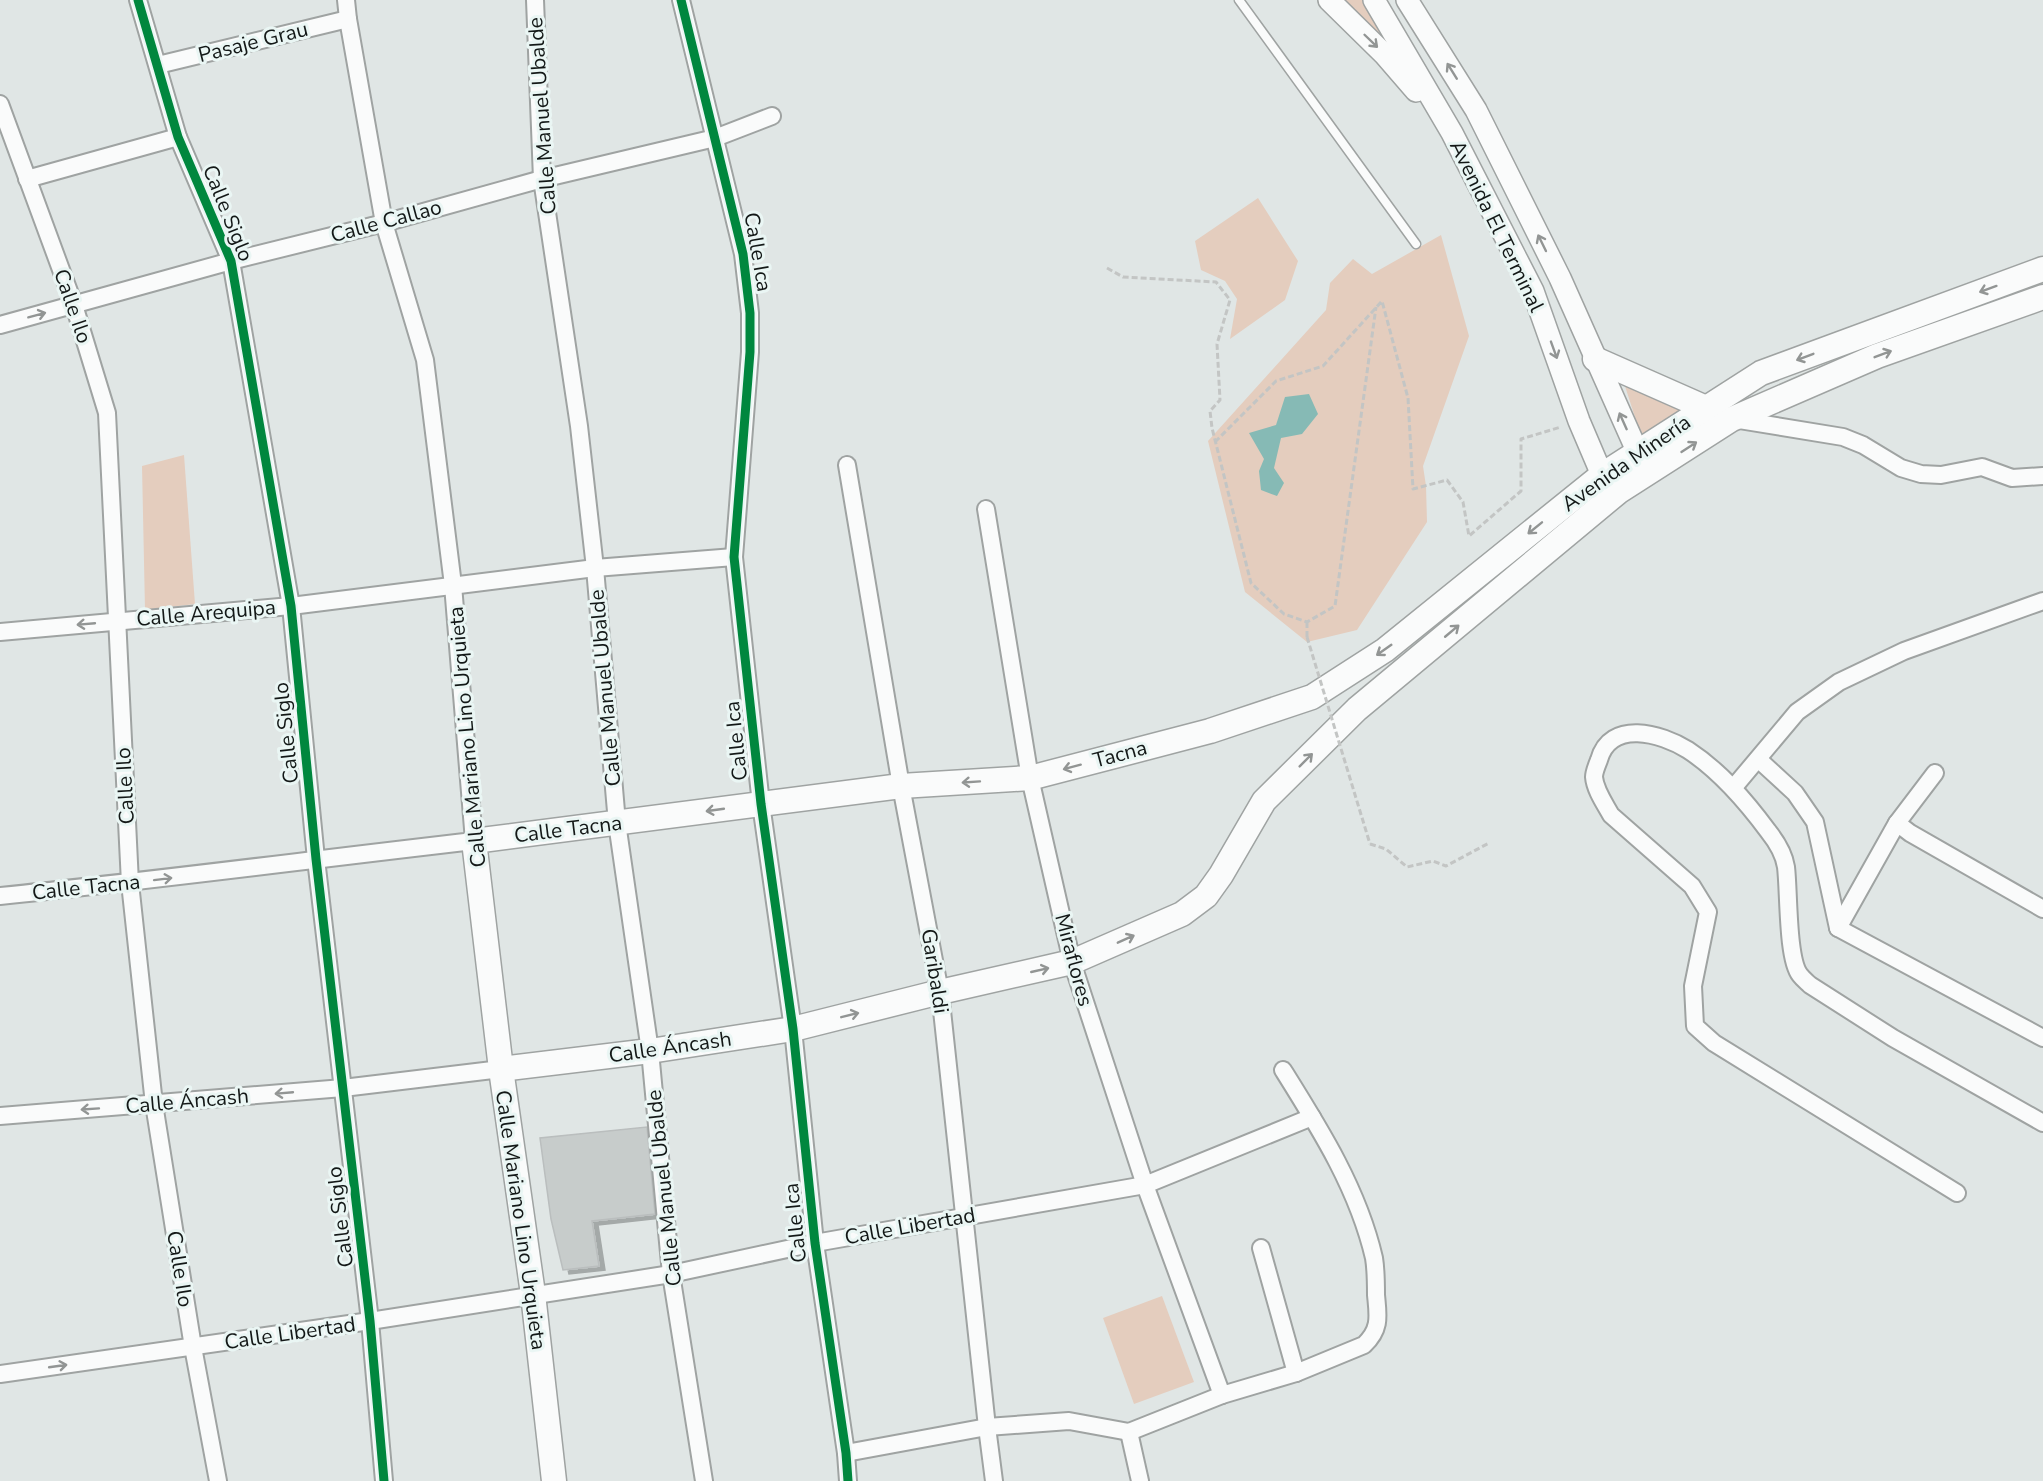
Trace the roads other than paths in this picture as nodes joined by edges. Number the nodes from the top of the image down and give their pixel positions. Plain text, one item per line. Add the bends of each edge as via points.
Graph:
1 (138, 0) edge
2 (346, 0) edge
3 (535, 0) edge
4 (681, 0) edge
5 (1239, 0) edge
6 (1329, 0) edge
7 (1374, 0) edge
8 (1407, 0) edge
9 (348, 19) junction
10 (158, 65) junction
11 (0, 104) edge
12 (772, 116) dead end
13 (1452, 133) junction
14 (178, 137) junction
15 (715, 138) junction
16 (542, 178) junction
17 (27, 179) junction
18 (384, 223) junction
19 (1416, 244) dead end
20 (231, 261) junction
21 (2043, 269) edge
22 (1560, 278) junction
23 (1533, 291) junction
24 (2043, 297) edge
25 (74, 306) junction
26 (0, 325) edge
27 (1596, 359) junction
28 (1706, 408) junction
29 (1732, 419) junction
30 (1645, 462) junction
31 (848, 465) dead end
32 (1602, 474) junction
33 (2043, 476) edge
34 (1618, 492) junction
35 (986, 509) dead end
36 (734, 557) junction
37 (594, 568) junction
38 (453, 585) junction
39 (2043, 601) edge
40 (291, 606) junction
41 (117, 621) junction
42 (0, 632) edge
43 (1210, 731) joint
44 (1758, 759) junction
45 (1935, 773) dead end
46 (1030, 778) junction
47 (901, 786) junction
48 (1734, 788) junction
49 (1264, 801) joint
50 (761, 804) junction
51 (617, 823) junction
52 (1897, 823) junction
53 (474, 841) junction
54 (316, 859) junction
55 (130, 883) junction
56 (0, 896) edge
57 (2043, 909) edge
58 (1838, 928) junction
59 (1072, 962) junction
60 (940, 992) junction
61 (793, 1029) junction
62 (2043, 1038) edge
63 (650, 1051) junction
64 (501, 1070) junction
65 (1282, 1070) dead end
66 (343, 1088) junction
67 (154, 1104) junction
68 (0, 1116) edge
69 (1312, 1117) junction
70 (2043, 1123) edge
71 (1145, 1185) junction
72 (1957, 1193) dead end
73 (964, 1216) junction
74 (815, 1243) junction
75 (1261, 1248) dead end
76 (671, 1274) junction
77 (533, 1294) junction
78 (370, 1321) junction
79 (193, 1347) junction
80 (1296, 1372) junction
81 (0, 1374) edge
82 (1222, 1395) junction
83 (987, 1427) junction
84 (1129, 1432) junction
85 (846, 1454) junction
86 (218, 1481) edge
87 (384, 1481) edge
88 (554, 1481) edge
89 (704, 1481) edge
90 (848, 1481) edge
91 (994, 1481) edge
92 (1140, 1481) edge

1 - 10 street, Calle Siglo
2 - 9 street, Calle Mariano Lino Urquieta
3 - 16 street, Calle Manuel Ubalde
4 - 15 street, Calle Ica
5 - 19 lane
6 -> 13 street via 1384,54
7 - 13 street, Avenida El Terminal
22 -> 8 street, Avenida El Terminal via 1476,110
9 - 10 street, Pasaje Grau
9 - 18 street, Calle Mariano Lino Urquieta
10 - 14 street, Calle Siglo
11 - 17 street, Calle Ilo
12 - 15 street, Calle Callao
13 - 23 street, Avenida El Terminal
14 - 17 street
14 - 20 street, Calle Siglo
15 - 16 street, Calle Callao
15 - 36 street, Calle Ica via 743,254 750,313
16 - 18 street, Calle Callao
16 - 37 street, Calle Manuel Ubalde via 579,426
17 - 25 street, Calle Ilo
18 - 20 street, Calle Callao
18 - 38 street, Calle Mariano Lino Urquieta via 425,360
20 - 25 street, Calle Callao
20 - 40 street, Calle Siglo
21 -> 28 main road, Avenida Minería via 1761,374
22 - 23 street
22 - 27 street, Avenida El Terminal
23 -> 32 street, Avenida El Terminal
29 -> 24 main road, Avenida Minería via 1877,356
26 -> 25 street, Calle Callao
25 - 41 street, Calle Ilo via 107,413
27 - 28 main road
30 -> 27 street, Avenida El Terminal
28 - 30 main road, Avenida Minería
30 -> 29 main road, Avenida Minería
29 - 33 street via 1843,437 1901,468 1921,474 1941,475 1982,467 2012,478
30 - 32 main road, Avenida Minería
30 - 34 main road, Avenida Minería
31 - 47 street, Garibaldi
32 - 34 street, Avenida El Terminal
32 -> 43 main road, Avenida Minería via 1385,650 1312,697
49 -> 34 main road, Avenida Minería via 1357,710
35 - 46 street, Miraflores
36 - 37 street, Calle Arequipa
36 - 50 street, Calle Ica
37 - 38 street, Calle Arequipa
37 - 51 street, Calle Manuel Ubalde
38 - 40 street, Calle Arequipa
38 - 53 street, Calle Mariano Lino Urquieta
39 - 44 street via 1904,651 1839,682 1797,712
40 - 41 street, Calle Arequipa
40 - 54 street, Calle Siglo
41 -> 42 street, Calle Arequipa
41 - 55 street, Calle Ilo
43 -> 46 main road, Tacna
44 - 48 street
44 - 58 street via 1795,793 1815,822
45 - 52 street
46 -> 47 main road, Calle Tacna
46 - 59 street, Miraflores
47 - 50 main road, Calle Tacna
47 - 60 street, Garibaldi
48 - 70 street via 1780,848 1786,865 1794,963 1799,975 1893,1038
48 - 72 street via 1687,749 1653,735 1633,732 1613,738 1600,754 1594,777 1611,815 1692,886 1708,912 1693,986 1695,1026 1714,1043
59 -> 49 main road, Calle Áncash via 1182,914 1206,896
50 -> 51 main road, Calle Tacna
50 - 61 street, Calle Ica
51 - 53 main road, Calle Tacna
51 - 63 street, Calle Manuel Ubalde
52 - 57 street
52 - 58 street
53 - 54 street, Calle Tacna
53 - 64 main road, Calle Mariano Lino Urquieta
55 -> 54 street, Calle Tacna
54 - 66 street, Calle Siglo
55 - 56 street, Calle Tacna
55 - 67 street, Calle Ilo
58 - 62 street
60 -> 59 main road, Calle Áncash
59 - 71 street, Miraflores
61 -> 60 main road, Calle Áncash
60 - 73 street, Garibaldi
61 - 63 main road, Calle Áncash
61 - 74 street, Calle Ica
63 - 64 main road, Calle Áncash
63 - 76 street, Calle Manuel Ubalde
64 - 66 street, Calle Áncash
64 - 77 main road, Calle Mariano Lino Urquieta
65 - 69 street
66 -> 67 street, Calle Áncash
66 - 78 street, Calle Siglo
67 -> 68 street, Calle Áncash
67 - 79 street, Calle Ilo
69 - 71 street, Calle Libertad
69 - 80 street via 1351,1189 1374,1260 1378,1323 1373,1337 1364,1345
71 - 73 street, Calle Libertad
71 - 82 street, Miraflores
73 - 74 street, Calle Libertad
73 - 83 street, Garibaldi
74 - 76 street, Calle Libertad
74 - 85 street, Calle Ica
75 - 80 street
76 - 77 street, Calle Libertad
76 - 89 street, Calle Manuel Ubalde
77 - 78 street, Calle Libertad
77 - 88 main road, Calle Mariano Lino Urquieta
78 - 79 street, Calle Libertad
78 - 87 street, Calle Siglo
81 -> 79 street, Calle Libertad
79 - 86 street, Calle Ilo
80 - 82 street
82 - 84 street
83 - 84 street via 1069,1422
83 - 85 street
83 - 91 street, Garibaldi
84 - 92 street
85 - 90 street, Calle Ica

